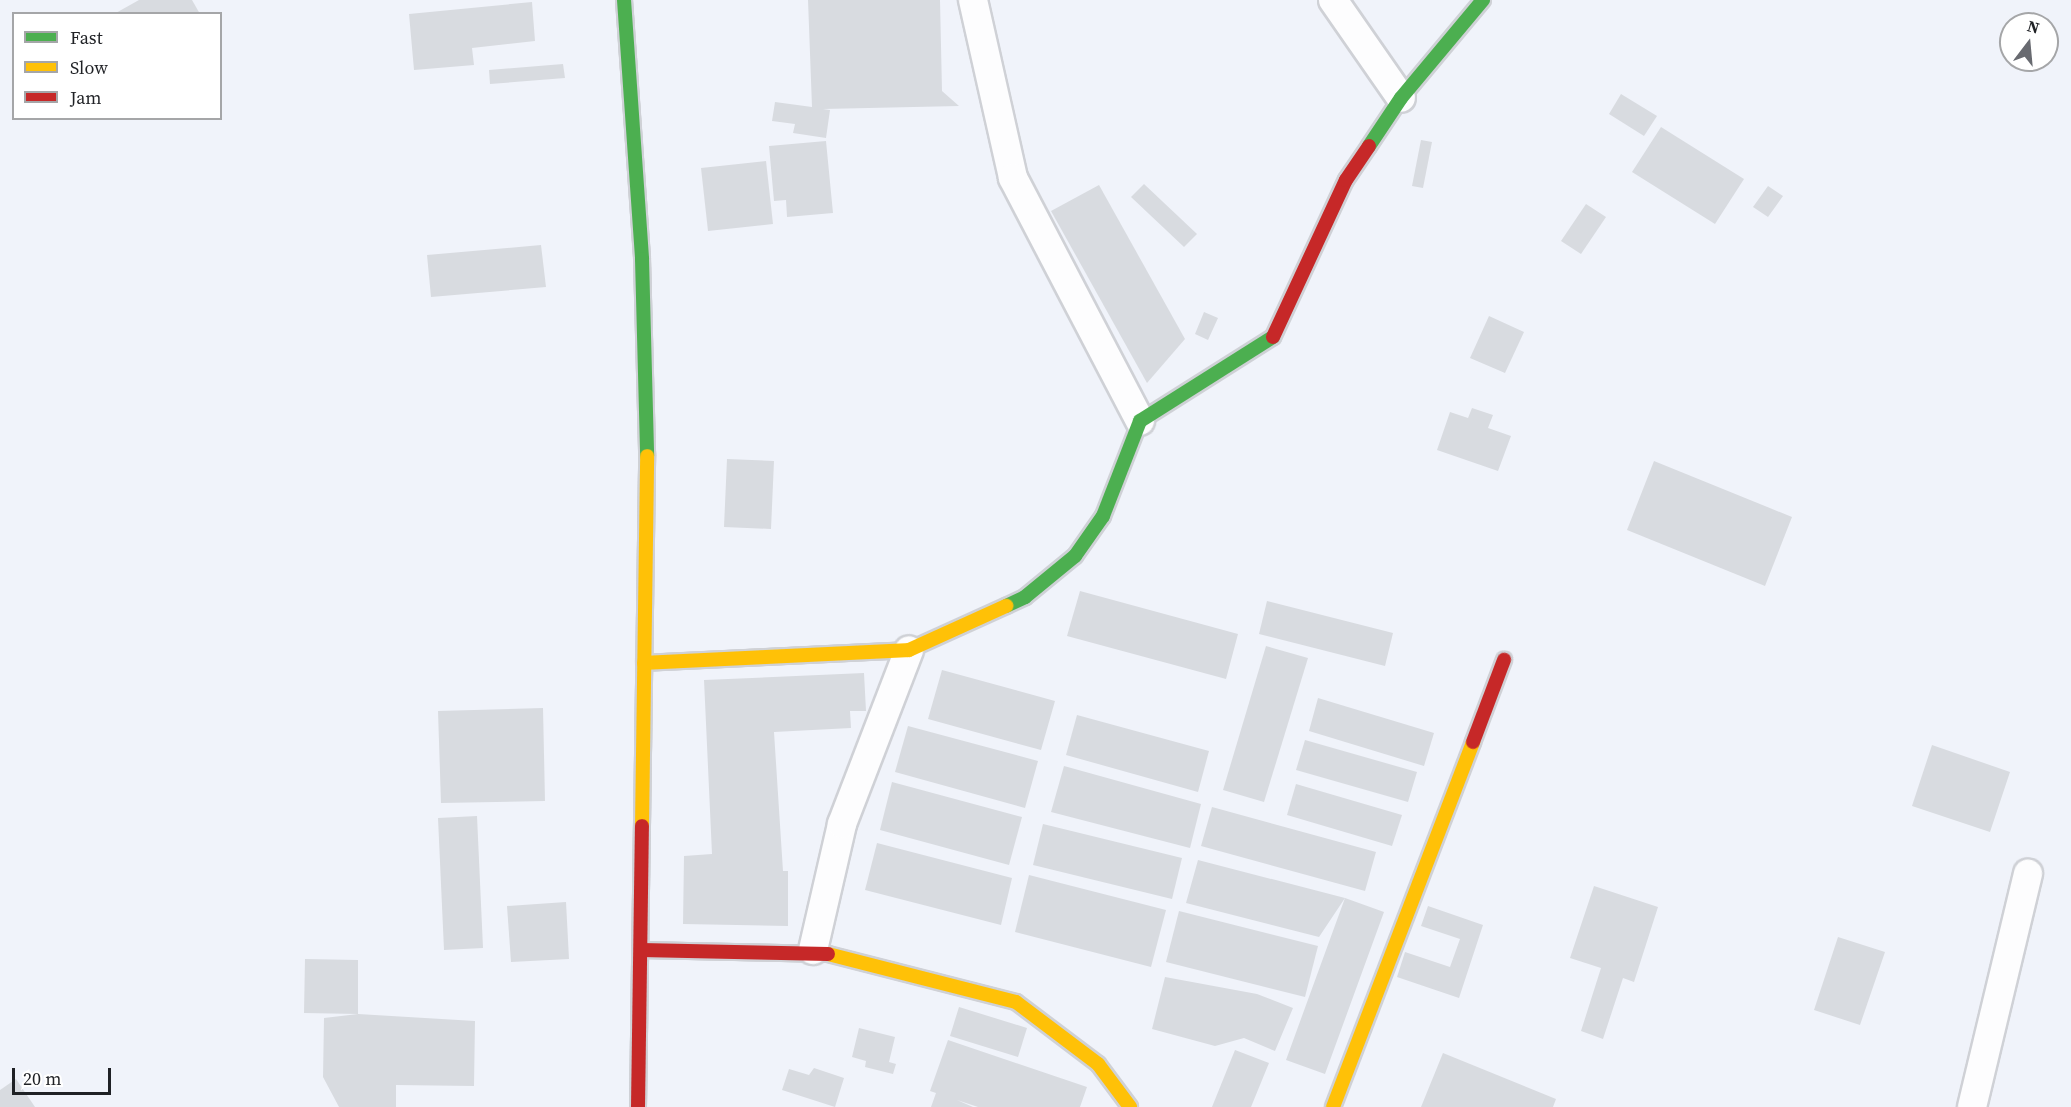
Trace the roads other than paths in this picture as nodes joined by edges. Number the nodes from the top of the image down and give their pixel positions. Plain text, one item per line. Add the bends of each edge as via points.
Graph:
1 (624, 0) edge
2 (973, 0) edge
3 (1333, 0) edge
4 (1483, 0) edge
5 (1401, 98) junction
6 (1140, 421) junction
7 (909, 650) junction
8 (1504, 660) dead end
9 (644, 663) junction
10 (2028, 874) dead end
11 (640, 950) junction
12 (813, 950) junction
13 (638, 1107) edge
14 (1130, 1107) edge
15 (1334, 1107) edge
16 (1972, 1107) edge

1 - 9 street via 642,259
2 - 6 street via 1013,178
3 - 5 street
4 - 5 street
5 - 6 street via 1346,180 1278,334
6 - 7 street via 1103,516 1075,556 1025,597
7 - 9 street
7 - 12 street via 842,824
8 - 15 street
9 - 11 street
10 - 16 street
11 - 12 street
11 - 13 street
12 - 14 street via 1016,1002 1098,1064

